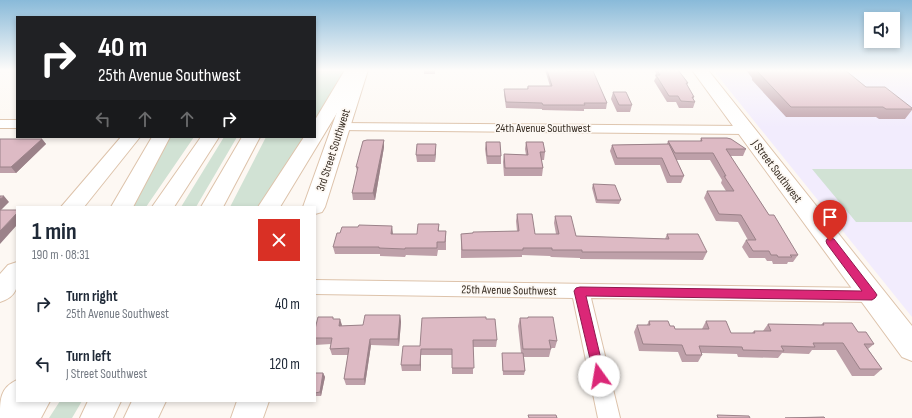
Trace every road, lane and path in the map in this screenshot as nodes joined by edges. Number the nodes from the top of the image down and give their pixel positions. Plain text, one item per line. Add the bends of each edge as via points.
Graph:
1 (342, 90) edge
2 (353, 90) edge
3 (715, 90) edge
4 (0, 124) edge
5 (16, 124) edge
6 (340, 127) junction
7 (746, 130) junction
8 (316, 132) edge
9 (130, 138) edge
10 (160, 138) edge
11 (209, 138) edge
12 (250, 138) edge
13 (312, 138) edge
14 (73, 206) edge
15 (123, 206) edge
16 (164, 206) edge
17 (213, 206) edge
18 (270, 206) edge
19 (314, 206) edge
20 (316, 287) edge
21 (580, 291) junction
22 (872, 295) junction
23 (912, 348) edge
24 (16, 397) edge
25 (33, 402) edge
26 (104, 402) edge
27 (149, 402) edge
28 (253, 402) edge
29 (4, 418) edge
30 (22, 418) edge
31 (96, 418) edge
32 (140, 418) edge
33 (248, 418) edge
34 (609, 418) edge

1 - 8 main road
2 - 6 main road, 3rd Street Southwest
3 - 7 main road, J Street Southwest
4 - 5 street
6 - 7 street, 24th Avenue Southwest
6 - 19 main road, 3rd Street Southwest
7 - 22 main road, J Street Southwest
9 - 14 main road
10 - 15 main road
11 - 16 main road
12 - 17 main road
13 - 18 main road
20 - 21 street, 25th Avenue Southwest
21 - 22 street, 25th Avenue Southwest
21 - 34 street
22 - 23 main road, J Street Southwest
24 - 29 main road
25 - 30 main road
26 - 31 main road
27 - 32 main road
28 - 33 main road

